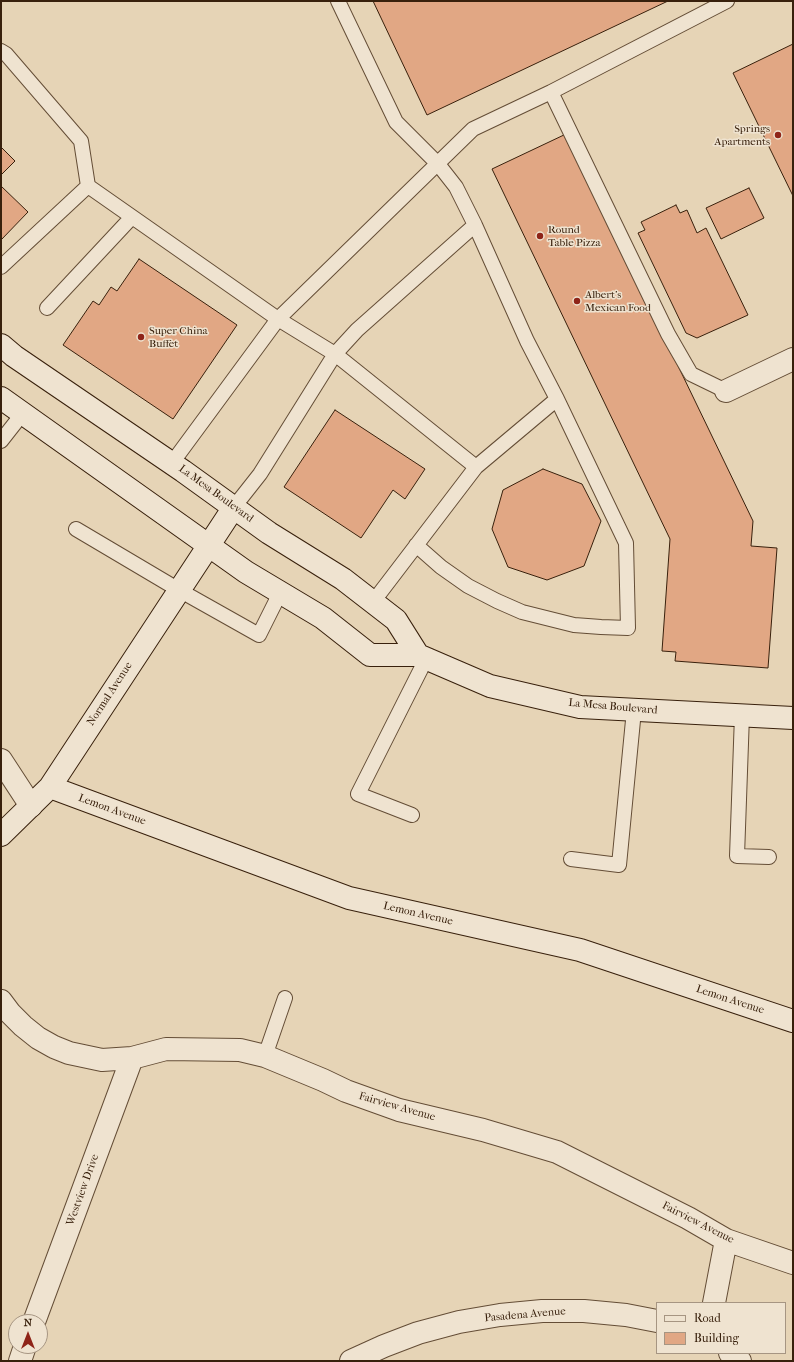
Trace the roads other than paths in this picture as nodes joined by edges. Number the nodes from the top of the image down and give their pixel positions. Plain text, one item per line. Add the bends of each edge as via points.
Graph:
1 (338, 1) edge
2 (727, 1) edge
3 (3, 55) edge
4 (551, 92) junction
5 (438, 164) junction
6 (88, 186) junction
7 (132, 217) junction
8 (475, 225) junction
9 (1, 267) edge
10 (48, 308) dead end
11 (278, 320) junction
12 (1, 345) edge
13 (335, 354) junction
14 (793, 359) edge
15 (726, 391) joint
16 (1, 398) edge
17 (557, 399) junction
18 (23, 413) junction
19 (1, 441) edge
20 (172, 463) junction
21 (476, 467) junction
22 (234, 507) junction
23 (76, 529) dead end
24 (209, 545) junction
25 (416, 545) junction
26 (179, 590) junction
27 (280, 593) junction
28 (373, 602) junction
29 (422, 657) junction
30 (634, 710) junction
31 (742, 715) junction
32 (793, 718) edge
33 (1, 760) edge
34 (50, 787) junction
35 (31, 806) junction
36 (412, 815) dead end
37 (1, 835) edge
38 (769, 857) dead end
39 (571, 859) dead end
40 (285, 998) dead end
41 (1, 1001) edge
42 (793, 1021) edge
43 (265, 1056) junction
44 (132, 1058) junction
45 (726, 1240) junction
46 (793, 1263) edge
47 (714, 1302) edge
48 (37, 1314) edge
49 (656, 1321) edge
50 (731, 1354) edge
51 (351, 1361) edge
52 (740, 1361) edge

1 - 5 lane via 396,122
2 - 4 lane
3 - 6 lane via 81,141
4 - 5 lane via 473,129
4 - 15 lane via 668,334 691,374
5 - 8 lane via 456,187
5 - 11 lane
6 - 7 lane
6 - 9 lane
7 - 10 lane
7 - 11 lane
8 - 13 lane via 357,330
8 - 17 lane via 527,341
11 - 13 lane
11 - 20 lane
12 - 20 street, La Mesa Boulevard
13 - 21 lane
13 - 22 lane via 260,474
14 - 15 street
16 - 18 street, La Mesa Boulevard
17 - 21 lane
17 - 25 lane via 626,542 628,628 574,625 522,612 468,586
18 - 19 lane
18 - 24 street, La Mesa Boulevard
20 - 22 street, La Mesa Boulevard
21 - 25 lane
22 - 24 street, Normal Avenue
22 - 28 street, La Mesa Boulevard via 269,533 343,579
23 - 26 lane
24 - 26 street, Normal Avenue
24 - 27 street, La Mesa Boulevard
25 - 28 lane
26 - 27 lane via 259,635
26 - 34 street, Normal Avenue
27 - 29 street, La Mesa Boulevard via 323,618 370,655
28 - 29 street, La Mesa Boulevard via 396,620
29 - 30 street, La Mesa Boulevard via 490,686 580,707
29 - 36 lane via 358,794
30 - 31 street, La Mesa Boulevard
30 - 39 lane via 619,865
31 - 32 street, La Mesa Boulevard
31 - 38 lane via 737,856
33 - 35 street
34 - 35 street, Normal Avenue
34 - 42 street, Lemon Avenue via 349,898 580,950
35 - 37 street, Normal Avenue
40 - 43 lane
41 - 44 street, Fairview Avenue via 23,1026 54,1047 102,1060
43 - 44 street, Fairview Avenue via 240,1050 166,1049
43 - 45 street, Fairview Avenue via 346,1091 399,1110 483,1130 557,1152
44 - 48 street, Westview Drive
45 - 46 street, Fairview Avenue
45 - 47 street
49 - 51 street, Pasadena Avenue via 584,1311 500,1315 418,1333
50 - 52 street

